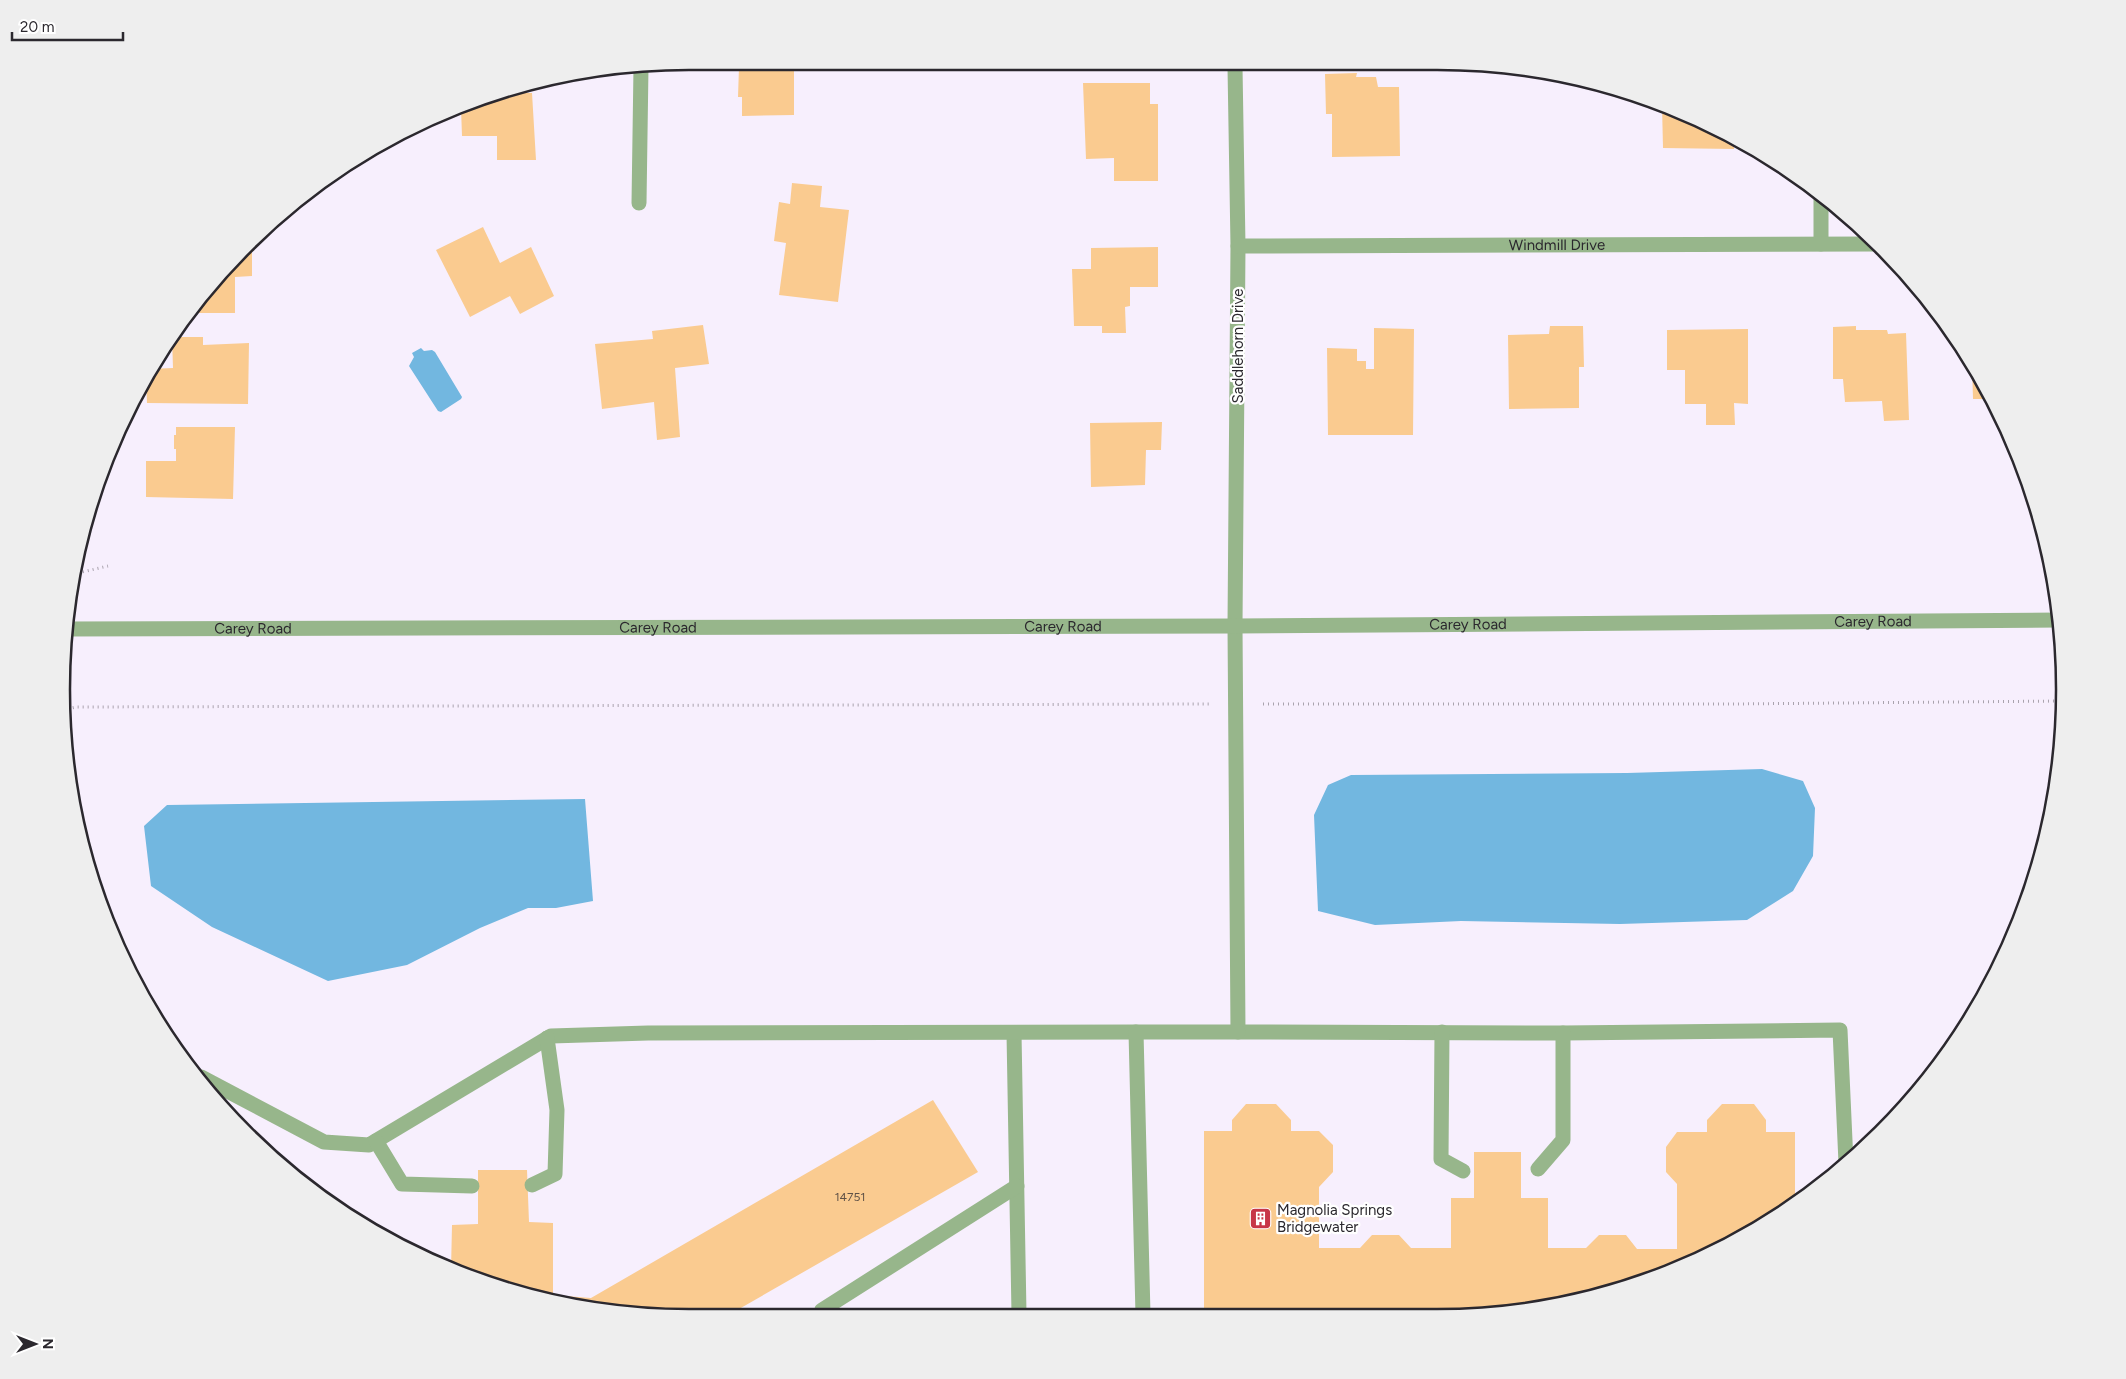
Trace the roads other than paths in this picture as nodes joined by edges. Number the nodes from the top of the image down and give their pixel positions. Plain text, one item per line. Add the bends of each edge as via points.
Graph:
1 (1235, 70) edge
2 (641, 72) edge
3 (639, 203) dead end
4 (1821, 204) edge
5 (1821, 244) junction
6 (1867, 244) edge
7 (1238, 246) junction
8 (2052, 620) edge
9 (1235, 626) junction
10 (73, 628) edge
11 (1136, 1032) junction
12 (1238, 1032) junction
13 (1442, 1032) junction
14 (1014, 1033) junction
15 (1563, 1033) junction
16 (547, 1038) junction
17 (211, 1082) edge
18 (376, 1141) junction
19 (1846, 1154) edge
20 (1538, 1169) dead end
21 (1463, 1170) dead end
22 (532, 1185) dead end
23 (472, 1186) dead end
24 (1017, 1186) junction
25 (824, 1309) edge
26 (1019, 1309) edge
27 (1144, 1309) edge

1 - 7 street, Saddlehorn Drive
2 - 3 street
4 - 5 street
5 - 6 street, Windmill Drive
5 - 7 street, Windmill Drive
7 - 9 street, Saddlehorn Drive
8 - 9 street, Carey Road
9 - 10 street, Carey Road
9 - 12 street, Saddlehorn Drive
11 - 12 street
11 - 14 street
11 - 27 street
12 - 13 street
13 - 15 street
13 - 21 street via 1441,1159
14 - 16 street via 648,1033
14 - 24 street
15 - 19 street via 1840,1030
15 - 20 street via 1563,1140
16 - 18 street
16 - 22 street via 557,1110 555,1174
17 - 18 street via 324,1142 369,1146
18 - 23 street via 402,1184
24 - 25 street
24 - 26 street

